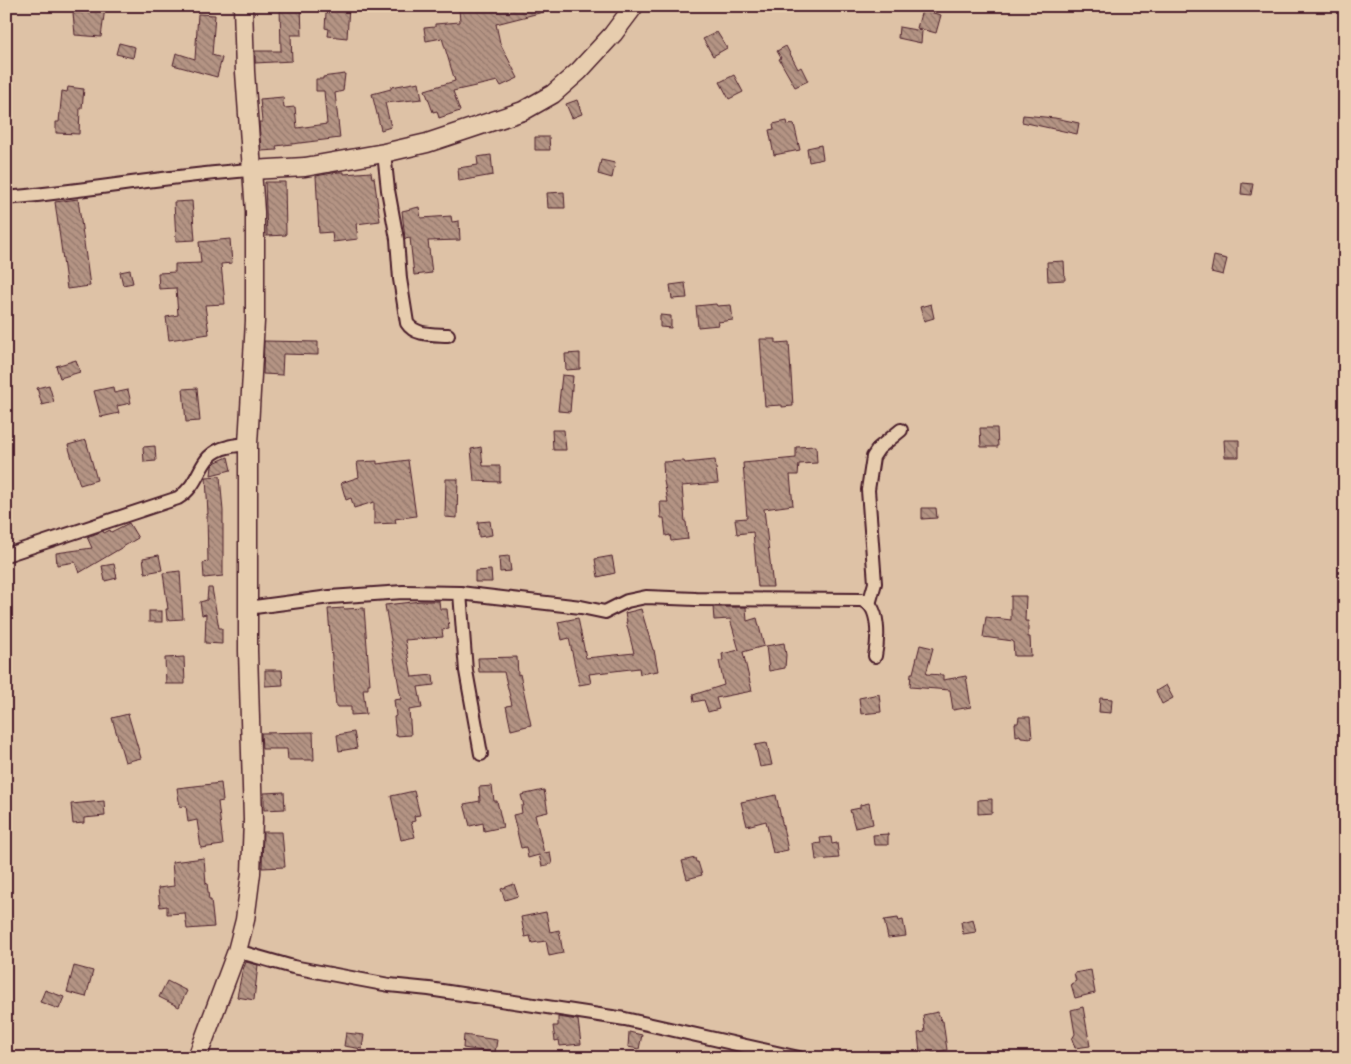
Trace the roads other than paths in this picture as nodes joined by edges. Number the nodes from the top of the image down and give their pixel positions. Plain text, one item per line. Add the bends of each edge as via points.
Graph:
1 (243, 6) edge
2 (634, 6) edge
3 (384, 153) junction
4 (252, 170) junction
5 (6, 198) edge
6 (448, 335) dead end
7 (900, 430) dead end
8 (248, 444) junction
9 (6, 555) edge
10 (460, 593) junction
11 (870, 604) junction
12 (248, 608) junction
13 (875, 656) dead end
14 (482, 754) dead end
15 (237, 951) junction
16 (197, 1058) edge
17 (799, 1058) edge

1 - 4 street
2 - 3 street via 579,71 540,103 428,143
3 - 4 street via 311,166
3 - 6 street via 407,321 418,332
4 - 5 street
4 - 8 street via 255,321
7 - 11 street via 873,457 868,499 875,583
8 - 9 street via 228,446 211,454 194,484 178,498
8 - 12 street
10 - 11 street via 605,612 627,601 646,597 854,599
10 - 12 street via 368,594
10 - 14 street via 466,671
11 - 13 street via 877,630
12 - 15 street via 248,699 254,820 245,920
15 - 16 street
15 - 17 street via 293,967 389,985 625,1019

